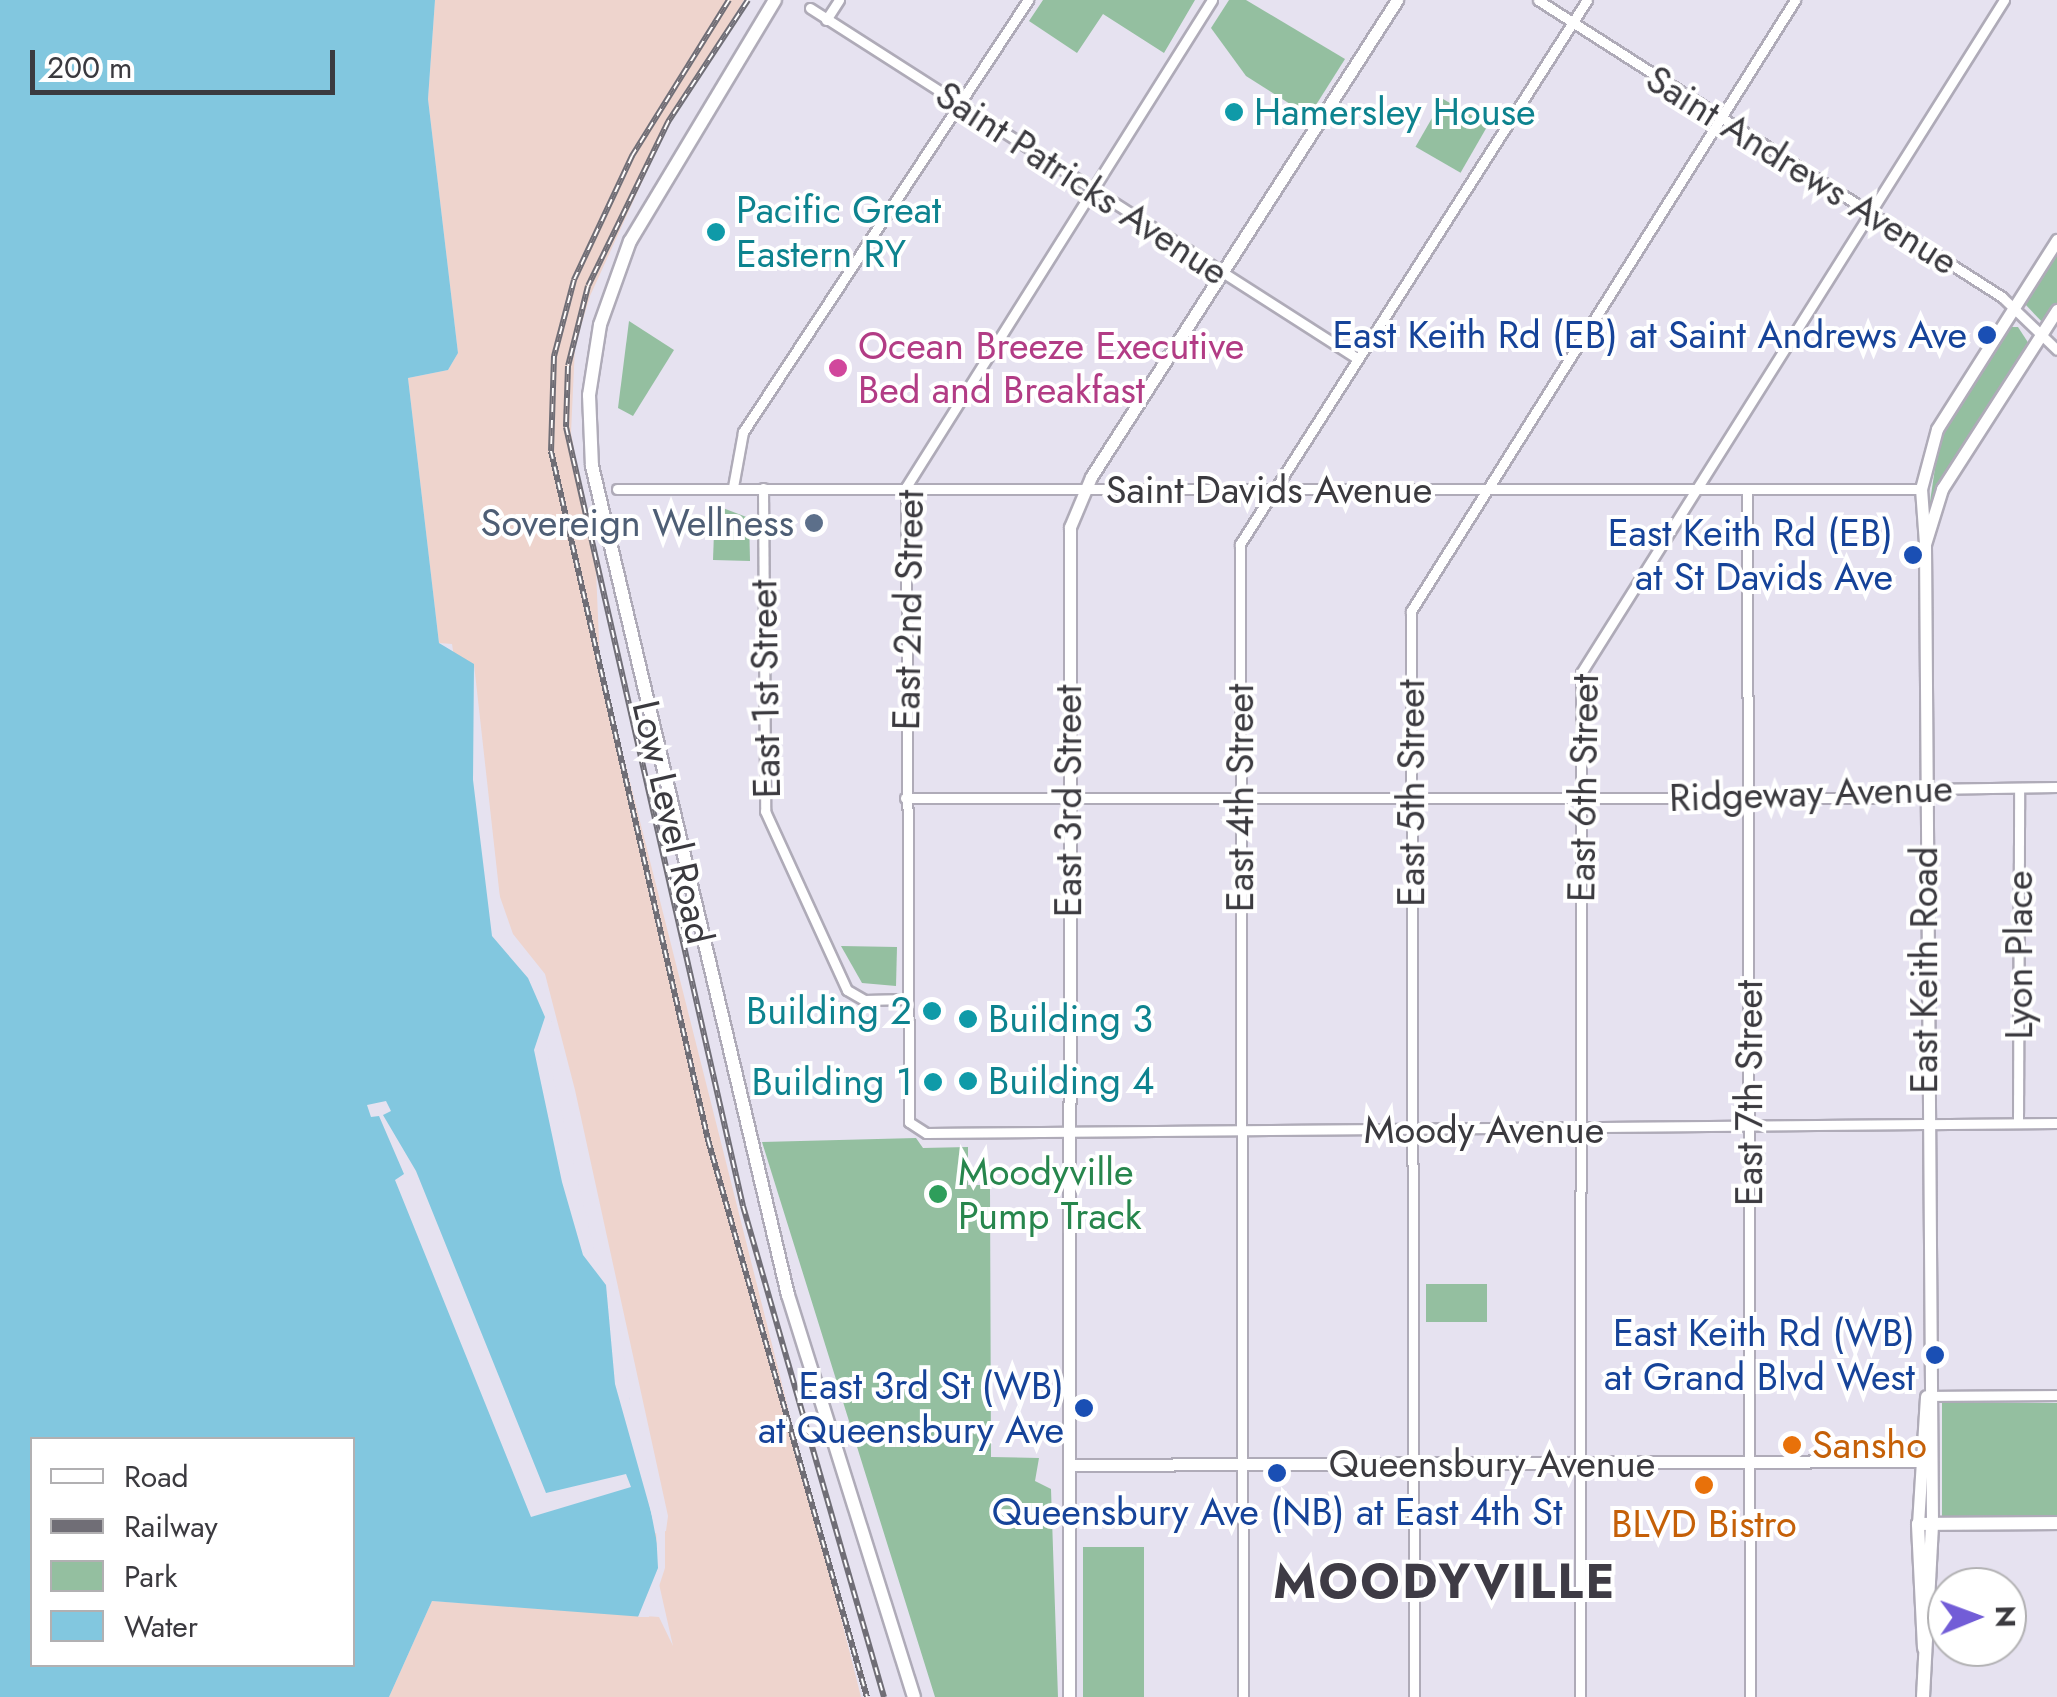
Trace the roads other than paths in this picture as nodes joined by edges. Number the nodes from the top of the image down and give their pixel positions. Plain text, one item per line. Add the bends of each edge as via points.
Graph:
1 (775, 0) edge
2 (839, 0) edge
3 (1028, 0) edge
4 (1212, 0) edge
5 (1397, 0) edge
6 (1538, 0) edge
7 (1587, 0) edge
8 (1795, 0) edge
9 (2004, 0) edge
10 (810, 8) dead end
11 (826, 20) junction
12 (1573, 22) junction
13 (960, 104) junction
14 (1720, 117) junction
15 (1092, 189) junction
16 (1868, 212) junction
17 (2057, 240) edge
18 (1222, 272) junction
19 (2013, 307) junction
20 (2057, 310) edge
21 (2040, 337) junction
22 (2057, 350) edge
23 (1355, 356) junction
24 (906, 487) junction
25 (733, 488) junction
26 (763, 488) junction
27 (1482, 488) junction
28 (1692, 488) junction
29 (1747, 489) junction
30 (617, 490) dead end
31 (1271, 490) junction
32 (1921, 490) junction
33 (1084, 491) junction
34 (1925, 544) junction
35 (2057, 787) edge
36 (2020, 788) junction
37 (1925, 789) junction
38 (1749, 797) junction
39 (906, 798) junction
40 (1069, 798) junction
41 (1240, 798) junction
42 (1412, 798) junction
43 (1580, 798) junction
44 (906, 999) junction
45 (2018, 1123) junction
46 (2057, 1123) edge
47 (913, 1126) joint
48 (1923, 1126) junction
49 (1580, 1130) junction
50 (1748, 1130) junction
51 (1068, 1131) junction
52 (1242, 1131) junction
53 (1412, 1131) junction
54 (2057, 1395) edge
55 (1926, 1396) junction
56 (1930, 1438) junction
57 (1916, 1461) junction
58 (1242, 1464) junction
59 (1414, 1464) junction
60 (1581, 1464) junction
61 (1750, 1464) junction
62 (1069, 1466) junction
63 (1932, 1492) junction
64 (2057, 1523) edge
65 (1925, 1524) junction
66 (912, 1697) edge
67 (1068, 1697) edge
68 (1243, 1697) edge
69 (1414, 1697) edge
70 (1580, 1697) edge
71 (1750, 1697) edge
72 (1923, 1697) edge

1 - 66 main road, Low Level Road via 630,242 600,326 590,448 778,1257
2 - 11 street
3 - 13 street
4 - 15 street, East 2nd Street
5 - 18 street, East 3rd Street
6 - 12 street, Saint Andrews Avenue
7 - 12 street, East 4th Street
8 - 14 street, East 5th Street
9 - 16 street, East 6th Street
10 - 11 street, Saint Patricks Avenue
11 - 13 street, Saint Patricks Avenue
12 - 14 street, Saint Andrews Avenue
12 - 23 street, East 4th Street
13 - 15 street, Saint Patricks Avenue
13 - 25 street via 743,432
14 - 16 street, Saint Andrews Avenue
14 - 27 street, East 5th Street
15 - 18 street, Saint Patricks Avenue
15 - 24 street, East 2nd Street
16 - 19 street, Saint Andrews Avenue
16 - 28 street, East 6th Street
17 - 19 street, East Keith Road
18 - 23 street, Saint Patricks Avenue
18 - 33 street, East 3rd Street
19 - 21 street, Saint Andrews Avenue
19 - 32 street, East Keith Road via 1937,429
20 - 21 street, East Keith Road
21 - 22 street, Saint Andrews Avenue
21 - 34 street, East Keith Road via 1942,489
23 - 31 street, East 4th Street
24 - 26 street, Saint Davids Avenue
24 - 33 street, Saint Davids Avenue
24 - 39 street, East 2nd Street
25 - 26 street, Saint Davids Avenue
25 - 30 street, Saint Davids Avenue
26 - 44 street, East 1st Street via 765,811 847,990 864,1000
27 - 28 street, Saint Davids Avenue
27 - 31 street, Saint Davids Avenue
27 - 42 street, East 5th Street via 1414,600
28 - 29 street, Saint Davids Avenue
28 - 43 street, East 6th Street via 1584,662
29 - 32 street, Saint Davids Avenue
29 - 38 street, East 7th Street
31 - 33 street, Saint Davids Avenue
31 - 41 street, East 4th Street via 1239,556
32 - 34 street, East Keith Road
33 - 40 street, East 3rd Street via 1068,540
34 - 37 street, East Keith Road
35 - 36 street, Ridgeway Avenue
36 - 37 street, Ridgeway Avenue
36 - 45 street, Lyon Place
37 - 38 street, Ridgeway Avenue via 1902,798
37 - 48 street, East Keith Road
38 - 43 street, Ridgeway Avenue
38 - 50 street, East 7th Street
39 - 40 street, Ridgeway Avenue
39 - 44 street, East 2nd Street
40 - 41 street, Ridgeway Avenue
40 - 51 street, East 3rd Street
41 - 42 street, Ridgeway Avenue
41 - 52 street, East 4th Street
42 - 43 street, Ridgeway Avenue
42 - 53 street, East 5th Street
43 - 49 street, East 6th Street
44 - 47 street, East 2nd Street
45 - 46 street, Moody Avenue
45 - 48 street, Moody Avenue
47 - 51 street, Moody Avenue via 926,1133
48 - 50 street, Moody Avenue
48 - 55 street, East Keith Road
49 - 50 street, Moody Avenue
49 - 53 street, Moody Avenue
49 - 60 street, East 6th Street
50 - 61 street, East 7th Street
51 - 52 street, Moody Avenue
51 - 62 street, East 3rd Street
52 - 53 street, Moody Avenue
52 - 58 street, East 4th Street
53 - 59 street, East 5th Street
54 - 55 street
55 - 56 street, East Keith Road
55 - 57 street, East Keith Road
56 - 57 street
56 - 63 street, East Keith Road
57 - 61 street, Queensbury Avenue
57 - 63 street
57 - 65 street, East Keith Road
58 - 59 street, Queensbury Avenue
58 - 62 street, Queensbury Avenue
58 - 68 street, East 4th Street
59 - 60 street, Queensbury Avenue
59 - 69 street, East 5th Street
60 - 61 street, Queensbury Avenue
60 - 70 street, East 6th Street
61 - 71 street, East 7th Street
62 - 67 street, East 3rd Street
63 - 65 street, East Keith Road
64 - 65 main road
65 - 72 main road, East Keith Road

